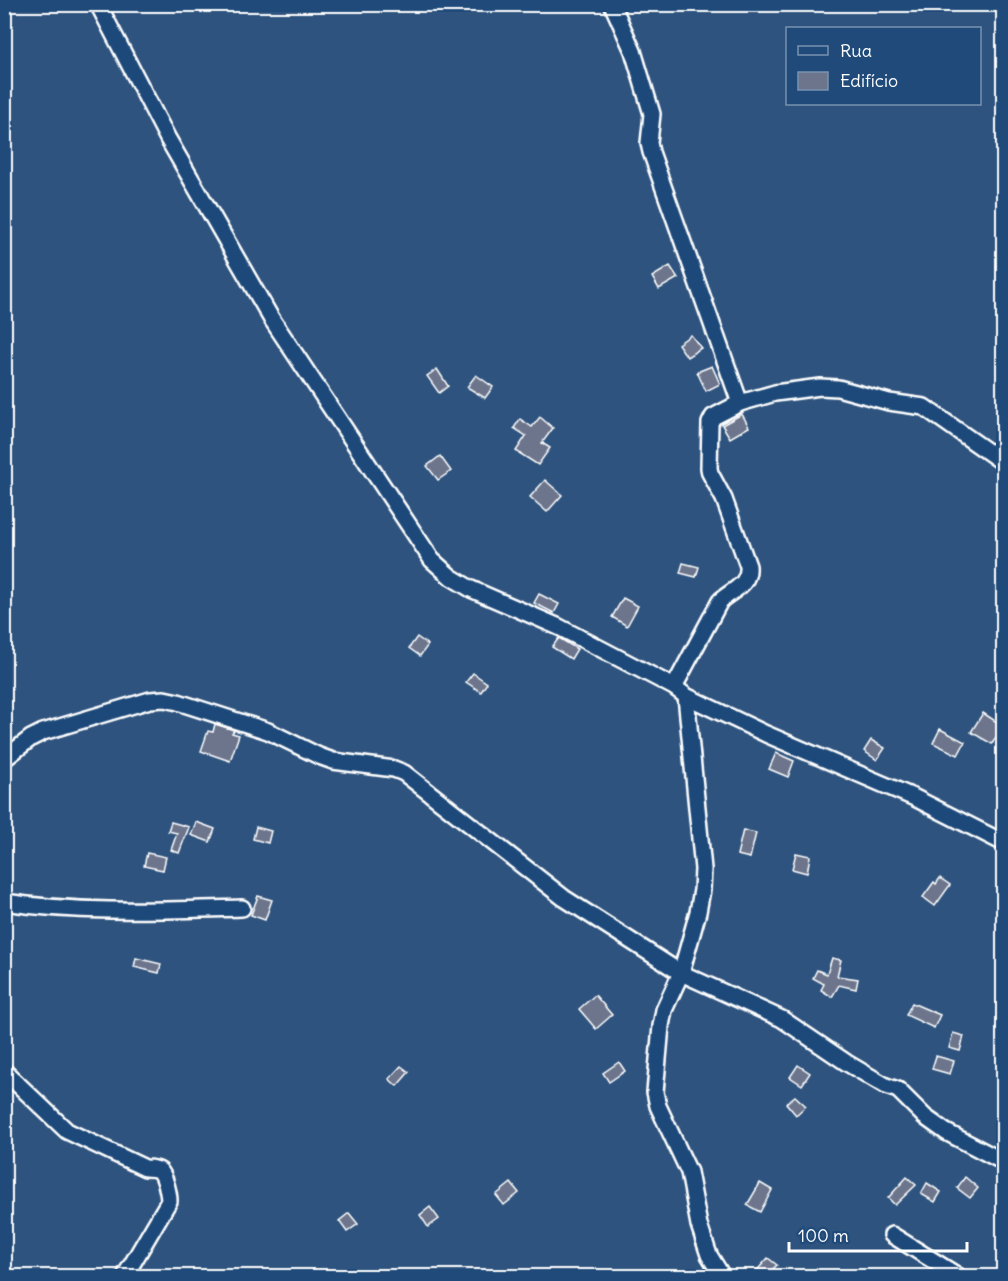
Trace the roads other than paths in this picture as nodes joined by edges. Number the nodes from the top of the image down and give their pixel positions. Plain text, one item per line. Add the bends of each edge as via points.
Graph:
1 (98, 4) edge
2 (612, 4) edge
3 (740, 404) junction
4 (1004, 463) edge
5 (680, 692) junction
6 (4, 759) edge
7 (1004, 843) edge
8 (4, 902) edge
9 (242, 908) dead end
10 (681, 973) junction
11 (4, 1071) edge
12 (1004, 1162) edge
13 (892, 1235) dead end
14 (125, 1276) edge
15 (722, 1276) edge
16 (958, 1276) edge

1 - 5 street via 168,139 271,318 432,560 471,589 559,627
2 - 3 street via 633,51 652,114 651,152
3 - 4 street via 775,393 820,387 917,405
3 - 5 street via 711,420 709,468 749,574 739,588 720,600
5 - 7 street via 915,798
5 - 10 street via 703,869 698,912
6 - 10 street via 43,732 164,699 268,731 333,761 404,772 564,898
8 - 9 street via 43,908 118,910
10 - 12 street via 782,1018 847,1063 898,1090 946,1132
10 - 15 street via 660,1026 655,1092 689,1172 709,1255
11 - 14 street via 67,1131 162,1173 169,1201
13 - 16 street

